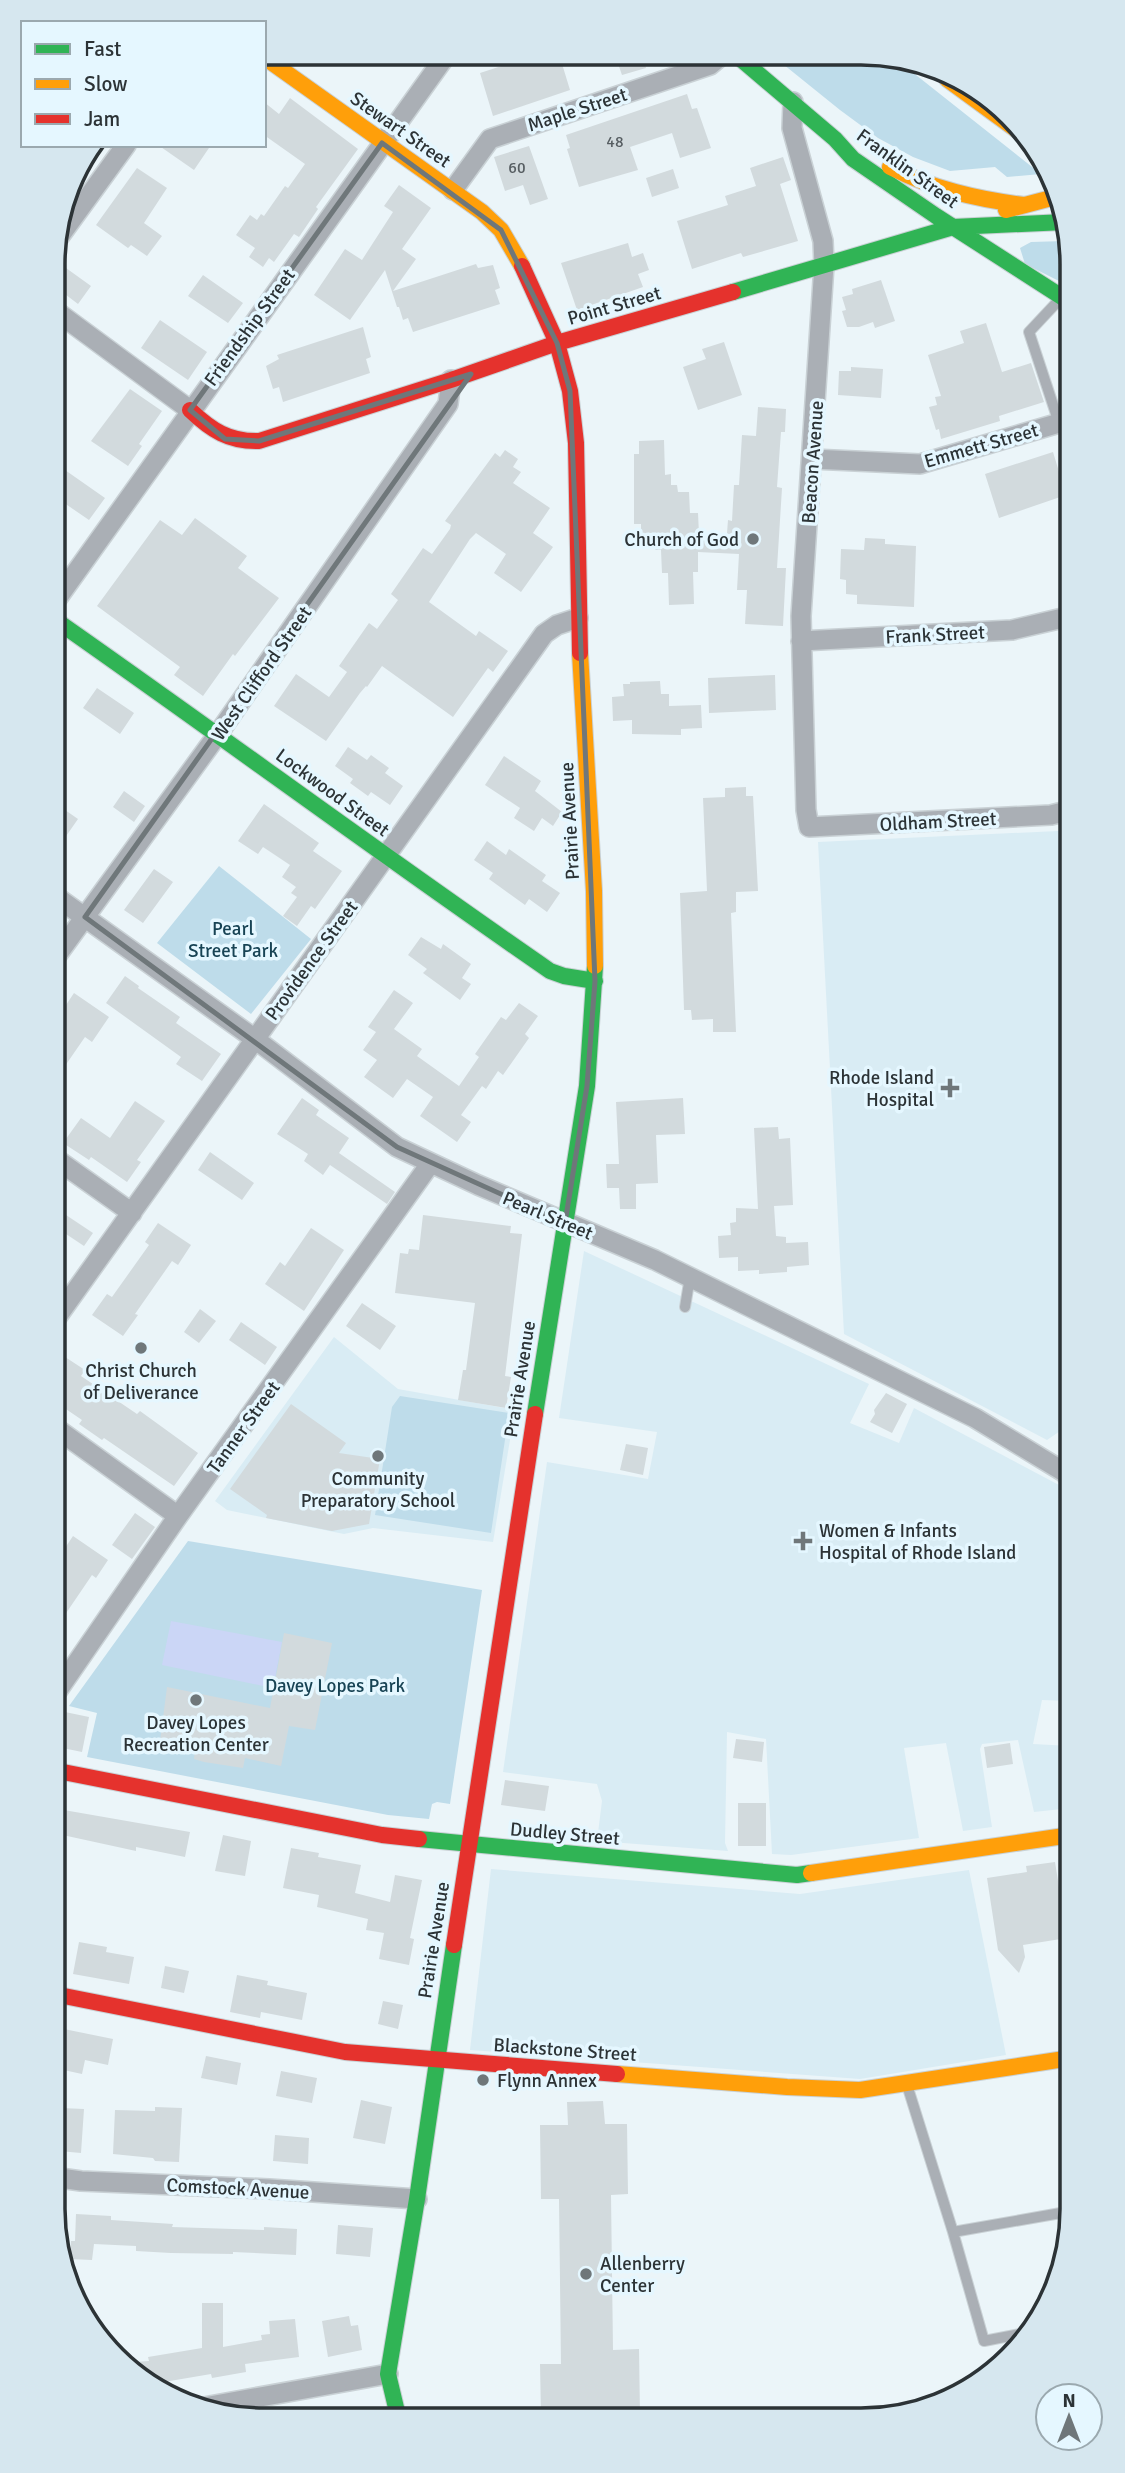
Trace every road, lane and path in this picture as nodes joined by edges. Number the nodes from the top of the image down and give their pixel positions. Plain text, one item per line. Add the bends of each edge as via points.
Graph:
1 (275, 65) edge
2 (438, 65) edge
3 (710, 65) edge
4 (748, 65) edge
5 (793, 102) junction
6 (835, 139) junction
7 (382, 143) junction
8 (125, 147) edge
9 (453, 190) junction
10 (1049, 199) edge
11 (1024, 205) junction
12 (1052, 208) edge
13 (1055, 222) edge
14 (70, 223) edge
15 (953, 227) junction
16 (824, 265) junction
17 (1060, 296) edge
18 (1060, 301) edge
19 (65, 318) edge
20 (557, 343) junction
21 (451, 380) junction
22 (190, 410) junction
23 (1060, 414) edge
24 (1060, 423) edge
25 (812, 459) junction
26 (65, 587) edge
27 (578, 618) junction
28 (1060, 619) edge
29 (65, 627) edge
30 (801, 641) junction
31 (218, 734) junction
32 (1060, 813) edge
33 (809, 827) joint
34 (385, 857) junction
35 (65, 903) edge
36 (85, 917) junction
37 (65, 944) edge
38 (595, 981) junction
39 (255, 1039) junction
40 (430, 1164) junction
41 (65, 1165) edge
42 (132, 1213) junction
43 (565, 1223) junction
44 (690, 1277) junction
45 (65, 1306) edge
46 (685, 1307) dead end
47 (65, 1435) edge
48 (1060, 1466) edge
49 (178, 1516) junction
50 (65, 1680) edge
51 (65, 1772) edge
52 (1060, 1837) edge
53 (468, 1845) junction
54 (65, 1996) edge
55 (436, 2060) junction
56 (1060, 2061) edge
57 (907, 2084) junction
58 (65, 2179) edge
59 (417, 2199) junction
60 (1060, 2213) edge
61 (953, 2232) junction
62 (1015, 2335) edge
63 (388, 2374) junction
64 (223, 2404) edge
65 (396, 2408) edge

1 - 7 main road, Stewart Street
2 - 7 street, Friendship Street
3 - 9 street, Maple Street via 490,139
4 - 5 main road, Franklin Street
5 - 6 main road, Franklin Street
5 - 16 street, Beacon Avenue via 792,128 823,241
6 - 11 main road via 918,182 973,199
6 - 15 main road, Franklin Street via 853,159
7 - 9 main road, Stewart Street
7 - 22 street, Friendship Street
8 - 14 street
9 - 20 main road, Stewart Street via 482,212 517,254
10 - 11 main road, Point Street
11 - 12 main road
11 - 15 main road, Point Street
13 - 15 main road
15 - 16 main road, Point Street
15 - 17 main road, Franklin Street
16 - 20 main road, Point Street
16 - 25 street, Beacon Avenue
18 - 23 lane via 1029,332
19 - 22 street
20 - 21 main road, Point Street
20 - 27 main road, Prairie Avenue via 570,391 576,443
21 - 22 main road, Point Street via 243,443 225,439
21 - 31 street, West Clifford Street via 449,404
22 - 26 street, Friendship Street
24 - 25 street, Emmett Street via 920,464
25 - 30 street, Beacon Avenue
27 - 34 street, Providence Street via 544,634
27 - 38 main road, Prairie Avenue
28 - 30 street, Frank Street via 1012,630
29 - 31 main road, Lockwood Street
30 - 33 street, Beacon Avenue
31 - 34 main road, Lockwood Street
31 - 36 street, West Clifford Street
32 - 33 street, Oldham Street
34 - 38 main road, Lockwood Street via 550,971
34 - 39 street, Providence Street
35 - 36 street, Pearl Street
36 - 37 street, West Clifford Street
36 - 39 street, Pearl Street
38 - 43 main road, Prairie Avenue via 587,1086
39 - 40 street, Pearl Street via 397,1147
39 - 42 street, Providence Street
40 - 43 street, Pearl Street
40 - 49 street, Tanner Street
41 - 42 street
42 - 45 street, Providence Street
43 - 44 street, Pearl Street
43 - 53 main road, Prairie Avenue
44 - 46 lane
44 - 48 street, Pearl Street via 975,1418
47 - 49 street
49 - 50 street, Tanner Street
51 - 53 main road, Dudley Street via 382,1835
52 - 53 main road, Dudley Street via 797,1875
53 - 55 main road, Prairie Avenue
54 - 55 main road, Blackstone Street via 345,2052
55 - 57 main road, Blackstone Street via 787,2087 860,2090
55 - 59 main road, Prairie Avenue
56 - 57 main road, Blackstone Street
57 - 61 lane
58 - 59 street, Comstock Avenue
59 - 63 main road, Prairie Avenue
60 - 61 lane
61 - 62 lane via 984,2341
63 - 64 street
63 - 65 main road, Prairie Avenue

